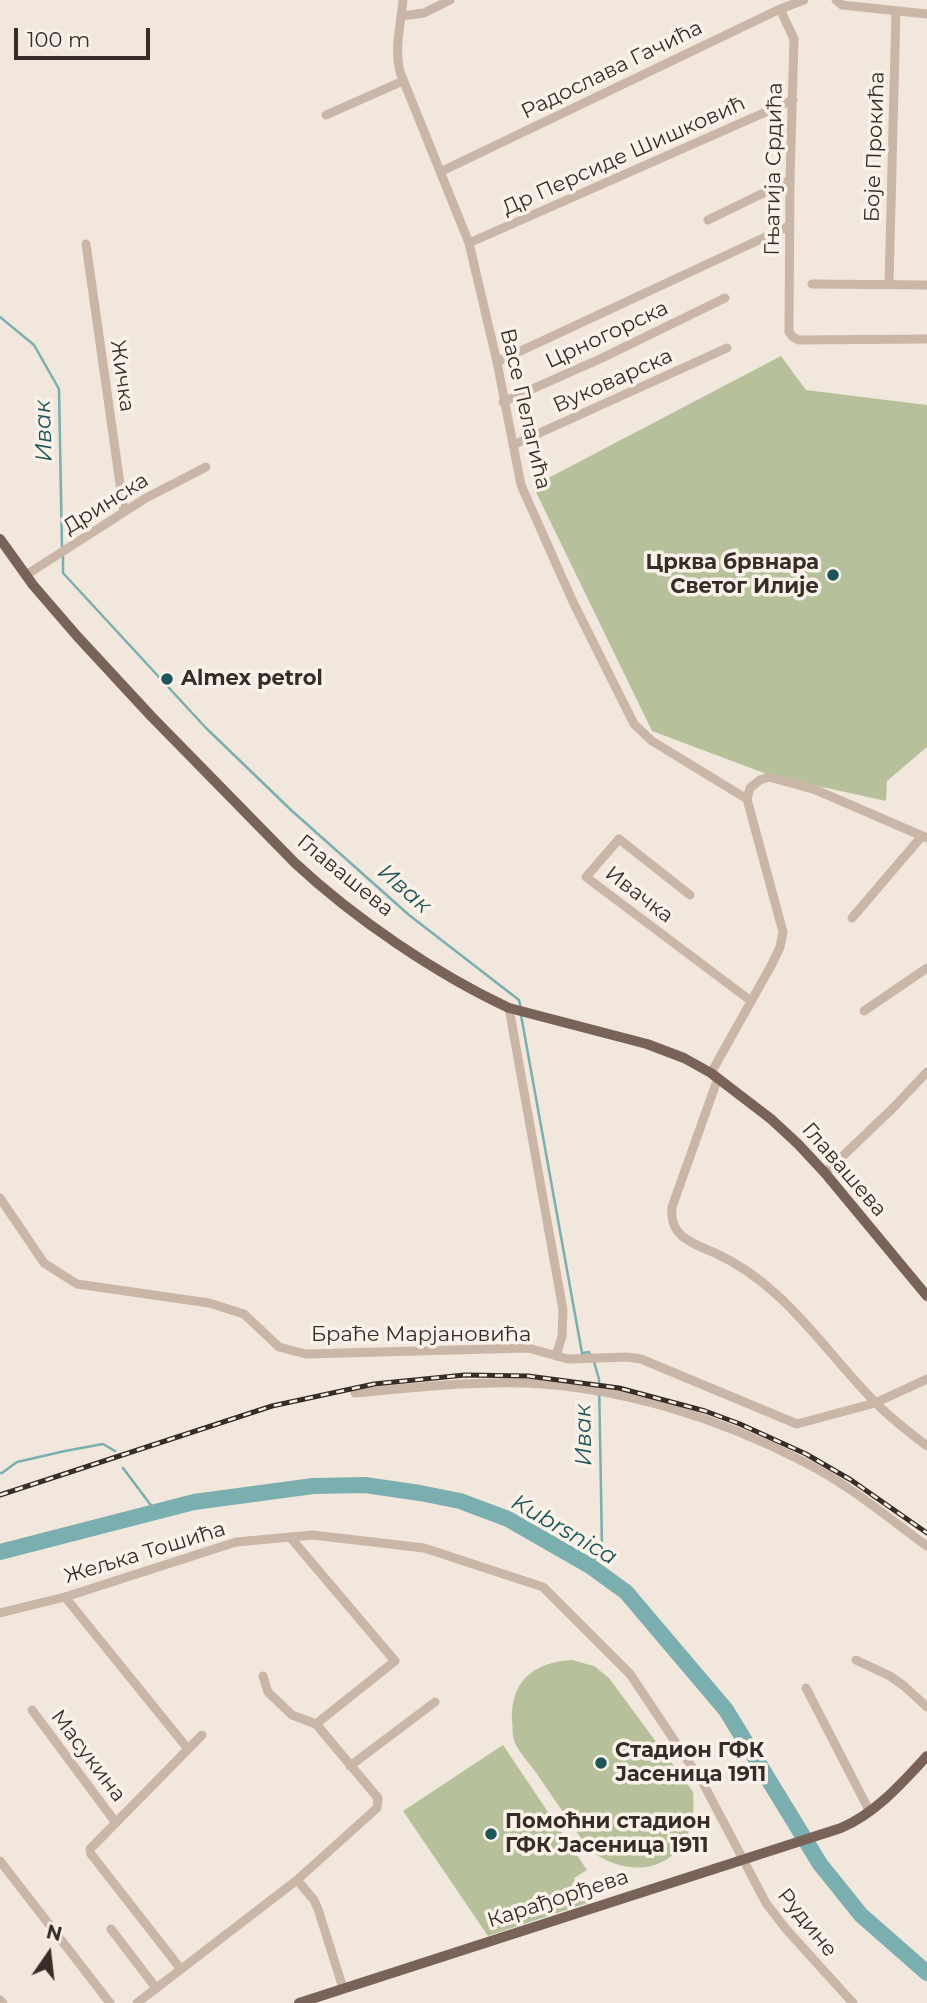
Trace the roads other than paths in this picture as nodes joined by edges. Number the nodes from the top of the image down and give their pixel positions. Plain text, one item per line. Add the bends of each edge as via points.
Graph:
1 (402, 0) edge
2 (450, 0) edge
3 (801, 0) edge
4 (836, 0) edge
5 (780, 9) junction
6 (896, 11) junction
7 (927, 14) edge
8 (402, 16) junction
9 (403, 81) junction
10 (793, 100) junction
11 (326, 116) dead end
12 (440, 172) junction
13 (790, 180) junction
14 (708, 220) dead end
15 (789, 226) junction
16 (468, 243) junction
17 (86, 244) dead end
18 (812, 284) dead end
19 (889, 284) junction
20 (927, 285) edge
21 (725, 298) dead end
22 (927, 339) edge
23 (727, 348) dead end
24 (497, 362) junction
25 (503, 402) junction
26 (513, 445) junction
27 (206, 467) dead end
28 (124, 512) junction
29 (0, 539) edge
30 (26, 575) junction
31 (747, 799) junction
32 (925, 837) edge
33 (691, 895) dead end
34 (852, 918) dead end
35 (927, 968) edge
36 (751, 1001) junction
37 (512, 1009) junction
38 (864, 1011) dead end
39 (927, 1072) edge
40 (714, 1075) junction
41 (825, 1173) junction
42 (0, 1198) edge
43 (927, 1296) edge
44 (556, 1356) junction
45 (927, 1379) edge
46 (355, 1393) dead end
47 (875, 1403) junction
48 (927, 1447) edge
49 (290, 1537) junction
50 (927, 1546) edge
51 (65, 1597) junction
52 (0, 1613) edge
53 (856, 1660) dead end
54 (263, 1676) dead end
55 (806, 1688) dead end
56 (435, 1702) dead end
57 (927, 1707) edge
58 (32, 1710) dead end
59 (316, 1724) junction
60 (202, 1735) dead end
61 (188, 1749) junction
62 (927, 1756) edge
63 (350, 1766) junction
64 (870, 1812) junction
65 (116, 1823) junction
66 (745, 1859) junction
67 (0, 1861) edge
68 (297, 1880) junction
69 (111, 1929) dead end
70 (180, 1968) junction
71 (156, 1988) junction
72 (343, 1989) junction
73 (110, 2003) edge
74 (137, 2003) edge
75 (299, 2003) edge
76 (853, 2003) edge

1 - 8 street, Васе Пелагића
2 - 8 street via 424,13
3 - 5 street, Радослава Гачића
4 - 6 street via 842,5
5 - 10 street, Гњатија Срдића via 794,39
5 - 12 street, Радослава Гачића
6 - 7 street
6 - 19 street, Боје Прокића
8 - 9 street, Васе Пелагића via 398,63
9 - 11 street
9 - 12 street, Васе Пелагића
10 - 13 street, Гњатија Срдића
10 - 16 street, Др Персиде Шишковић
12 - 16 street, Васе Пелагића
13 - 14 street
13 - 15 street, Гњатија Срдића
15 - 22 street, Гњатија Срдића via 789,332 793,337
15 - 24 street
16 - 24 street, Васе Пелагића
17 - 28 street, Жичка
18 - 19 street
19 - 20 street
21 - 25 street, Црногорска
23 - 26 street, Вуковарска
24 - 25 street, Васе Пелагића
25 - 26 street, Васе Пелагића
26 - 31 street, Васе Пелагића via 521,485 634,724 652,741
27 - 28 street, Дринска
28 - 30 street, Дринска
29 - 30 main road, Главашева
30 - 37 main road, Главашева via 151,716 309,876 405,948
31 - 32 street via 750,788 769,777 816,790
31 - 36 street via 783,932 780,947
32 - 34 street
33 - 36 street, Ивачка via 619,839 586,877
35 - 38 street
36 - 40 street
37 - 40 main road, Главашева via 636,1040
37 - 44 street via 563,1310
39 - 41 street
40 - 41 main road, Главашева via 781,1128
40 - 47 street via 672,1207 676,1230 770,1288
41 - 43 main road, Главашева
42 - 44 street, Браће Марјановића via 44,1264 77,1284 209,1303 244,1314 279,1347 306,1354 528,1348
44 - 47 street, Браће Марјановића via 641,1359 797,1424
45 - 47 street, Браће Марјановића
46 - 50 street via 458,1383 524,1383 621,1394 722,1426 806,1462
47 - 48 street
49 - 51 street, Жељка Тошића via 236,1542
49 - 59 street via 395,1661
49 - 66 street, Жељка Тошића via 313,1535 424,1548 543,1587 630,1674 704,1785
51 - 52 street, Жељка Тошића
51 - 61 street
53 - 57 street via 890,1676
54 - 59 street via 268,1692 292,1715
55 - 64 street
56 - 63 street
58 - 65 street, Масукина
59 - 63 street
60 - 61 street
61 - 65 street
62 - 64 main road, Карађорђева
63 - 68 street via 378,1798 377,1808
64 - 66 main road, Карађорђева via 841,1828
65 - 70 street via 92,1846 91,1854
66 - 72 main road, Карађорђева
66 - 76 street, Рудине via 766,1903
67 - 73 street
68 - 70 street
68 - 72 street via 318,1909
69 - 71 street
70 - 71 street
71 - 74 street
72 - 75 main road, Карађорђева

